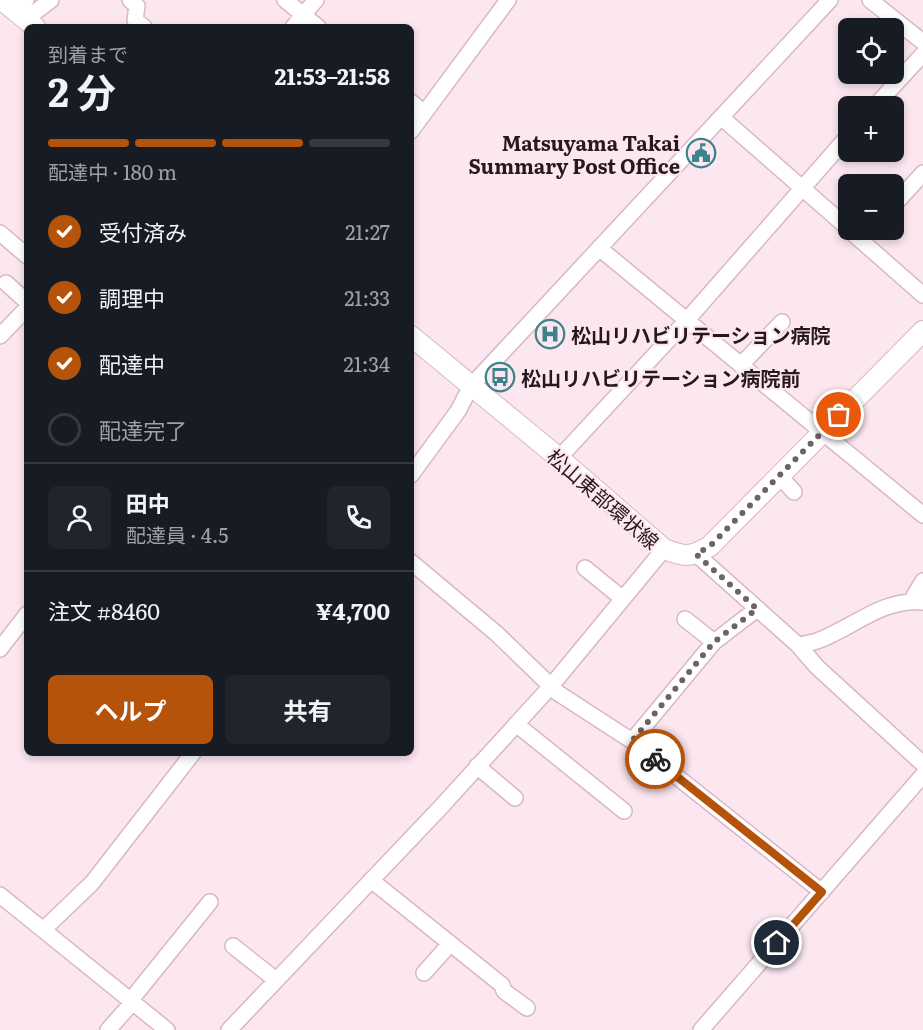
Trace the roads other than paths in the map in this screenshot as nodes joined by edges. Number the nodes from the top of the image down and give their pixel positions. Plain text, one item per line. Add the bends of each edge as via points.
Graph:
1 (51, 0) edge
2 (130, 0) edge
3 (285, 0) edge
4 (316, 0) edge
5 (508, 0) edge
6 (830, 0) edge
7 (870, 0) edge
8 (21, 11) edge
9 (303, 15) junction
10 (140, 24) edge
11 (296, 24) edge
12 (314, 24) edge
13 (923, 42) edge
14 (922, 58) edge
15 (885, 96) edge
16 (414, 105) edge
17 (424, 113) junction
18 (721, 117) junction
19 (414, 127) edge
20 (838, 147) edge
21 (923, 174) edge
22 (801, 187) junction
23 (904, 194) edge
24 (838, 219) edge
25 (0, 233) edge
26 (871, 240) edge
27 (599, 248) junction
28 (24, 253) edge
29 (6, 283) dead end
30 (923, 295) edge
31 (24, 299) edge
32 (24, 311) edge
33 (687, 320) junction
34 (782, 322) dead end
35 (923, 331) edge
36 (0, 336) edge
37 (414, 338) edge
38 (741, 365) junction
39 (471, 386) junction
40 (822, 432) junction
41 (559, 458) junction
42 (414, 471) edge
43 (779, 475) junction
44 (794, 492) dead end
45 (923, 515) edge
46 (664, 549) junction
47 (696, 554) junction
48 (414, 564) edge
49 (585, 568) dead end
50 (923, 581) edge
51 (623, 599) junction
52 (919, 602) edge
53 (757, 609) junction
54 (24, 618) edge
55 (685, 619) dead end
56 (714, 642) junction
57 (798, 645) junction
58 (0, 649) edge
59 (551, 686) junction
60 (516, 724) junction
61 (632, 741) junction
62 (191, 756) edge
63 (923, 764) edge
64 (477, 766) junction
65 (923, 775) edge
66 (515, 798) dead end
67 (624, 811) dead end
68 (371, 880) junction
69 (822, 892) junction
70 (0, 895) edge
71 (210, 902) dead end
72 (43, 930) junction
73 (450, 944) junction
74 (233, 946) dead end
75 (424, 973) dead end
76 (276, 980) junction
77 (131, 1002) junction
78 (527, 1008) dead end
79 (108, 1030) edge
80 (167, 1030) edge
81 (229, 1030) edge
82 (701, 1030) edge

1 - 8 street
2 - 10 street via 136,6 135,20
3 - 9 street
4 - 9 street
5 - 17 street
6 - 18 street
7 - 13 street
9 - 11 street
9 - 12 street
14 - 15 street
16 - 17 street
17 - 19 street
18 - 22 street
18 - 27 street
20 - 22 street
21 - 23 street
22 - 24 street
22 - 33 street
25 - 28 street
26 - 30 street
27 - 33 street
27 - 39 street
29 - 31 street
32 - 36 street
33 - 38 street
33 - 41 street
34 - 38 street
35 - 40 main road
37 - 39 main road, 松山東部環状線
38 - 40 street
39 - 41 main road, 松山東部環状線
39 - 42 street via 458,411
40 - 43 main road
40 - 45 street
41 - 46 main road, 松山東部環状線
43 - 44 street
43 - 47 main road via 710,546
46 - 47 main road, 松山東部環状線 via 683,556
46 - 51 street
47 - 53 street
48 - 59 street
49 - 51 street
50 - 52 street via 914,596
51 - 59 street
52 - 57 street via 879,609 816,642
53 - 56 street
53 - 57 street
54 - 58 street
55 - 56 street
56 - 61 street
57 - 63 street
59 - 60 street
59 - 61 street
60 - 64 street
60 - 67 street
61 - 69 street
62 - 72 street via 92,883
64 - 66 street
64 - 68 street
65 - 69 street
68 - 73 street
68 - 76 street
69 - 82 street
70 - 72 street
71 - 77 street
72 - 77 street
73 - 75 street
73 - 78 street
74 - 76 street
76 - 81 street
77 - 79 street
77 - 80 street

